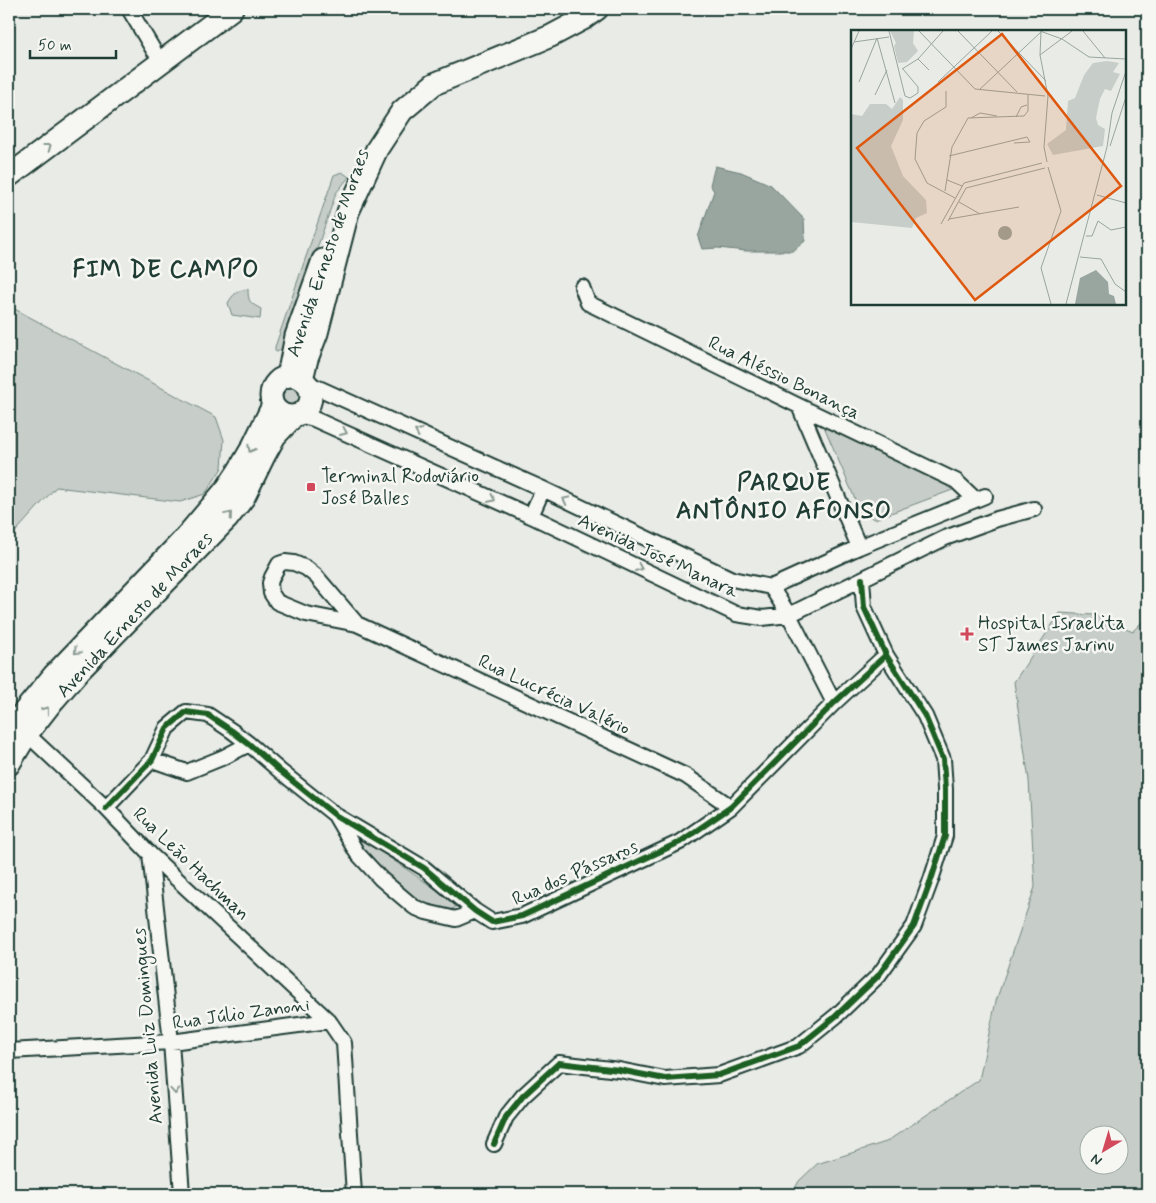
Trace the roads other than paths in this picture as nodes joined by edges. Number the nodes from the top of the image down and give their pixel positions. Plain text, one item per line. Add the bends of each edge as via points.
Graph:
1 (129, 9) edge
2 (210, 9) edge
3 (232, 9) edge
4 (574, 9) edge
5 (597, 9) edge
6 (154, 51) junction
7 (9, 158) edge
8 (9, 176) edge
9 (582, 287) dead end
10 (298, 379) junction
11 (272, 405) junction
12 (799, 406) junction
13 (296, 416) junction
14 (543, 489) junction
15 (1034, 509) dead end
16 (531, 516) junction
17 (858, 547) junction
18 (862, 579) junction
19 (771, 587) junction
20 (788, 616) junction
21 (357, 624) junction
22 (886, 654) junction
23 (834, 703) junction
24 (18, 732) edge
25 (249, 744) junction
26 (152, 760) junction
27 (9, 764) edge
28 (731, 807) junction
29 (106, 808) junction
30 (335, 815) junction
31 (150, 854) junction
32 (475, 911) junction
33 (329, 1021) junction
34 (171, 1042) junction
35 (9, 1051) edge
36 (494, 1144) dead end
37 (182, 1194) edge
38 (354, 1194) edge

1 - 6 street
2 - 6 main road
8 -> 3 main road
4 - 10 main road, Avenida Ernesto de Moraes via 541,29 440,69 410,88 390,109 364,146 296,336
5 - 10 main road, Avenida Ernesto de Moraes via 551,36 434,84 402,111 377,149 348,212 317,333
6 - 7 main road
9 - 12 street, Rua Aléssio Bonança via 588,304
10 - 11 main road via 278,380 272,389
10 - 13 main road via 310,392 310,403
14 -> 10 street, Avenida José Manara
11 - 13 main road via 282,414
11 -> 24 main road, Avenida Ernesto de Moraes via 228,488 54,675
12 - 17 street
12 - 17 street, Rua Aléssio Bonança via 956,481 980,497
13 -> 16 street, Avenida José Manara via 314,419
24 -> 13 main road, Avenida Ernesto de Moraes via 52,702 226,519 244,497 275,436
14 - 16 street
19 -> 14 street, Avenida José Manara via 732,579
15 - 18 street, Avenida José Manara via 945,538
16 -> 20 street, Avenida José Manara via 736,614 762,618
17 - 19 street
18 - 20 street, Avenida José Manara
18 - 22 street via 864,607
19 - 20 street
20 - 23 street
21 - 21 street, Rua Lucrécia Valério via 306,568 294,563 280,564 270,583 271,594 277,602 306,614
21 - 28 street, Rua Lucrécia Valério via 686,776
22 - 23 street, Rua dos Pássaros
22 - 36 street via 925,716 943,759 945,836 914,926 878,976 799,1046 720,1075 665,1079 559,1063 506,1117
23 - 28 street, Rua dos Pássaros
24 - 27 main road, Avenida Ernesto de Moraes
24 - 29 street, Rua Leão Hachman
25 - 26 street via 187,772
25 - 26 street, Rua dos Pássaros via 208,716 186,712 167,728
25 - 30 street, Rua dos Pássaros
26 - 29 street, Rua dos Pássaros
28 - 32 street, Rua dos Pássaros via 680,842 522,916 492,922
29 - 31 street, Rua Leão Hachman
30 - 32 street, Rua dos Pássaros via 424,868
30 - 32 street, Rua dos Pássaros via 357,853 381,879 414,906 456,919
31 - 33 street, Rua Leão Hachman
31 - 34 street, Avenida Luiz Domingues
33 - 34 street, Rua Júlio Zanoni
33 - 38 street, Rua Leão Hachman via 344,1042
34 - 35 street, Rua Júlio Zanoni
34 -> 37 street, Avenida Luiz Domingues

